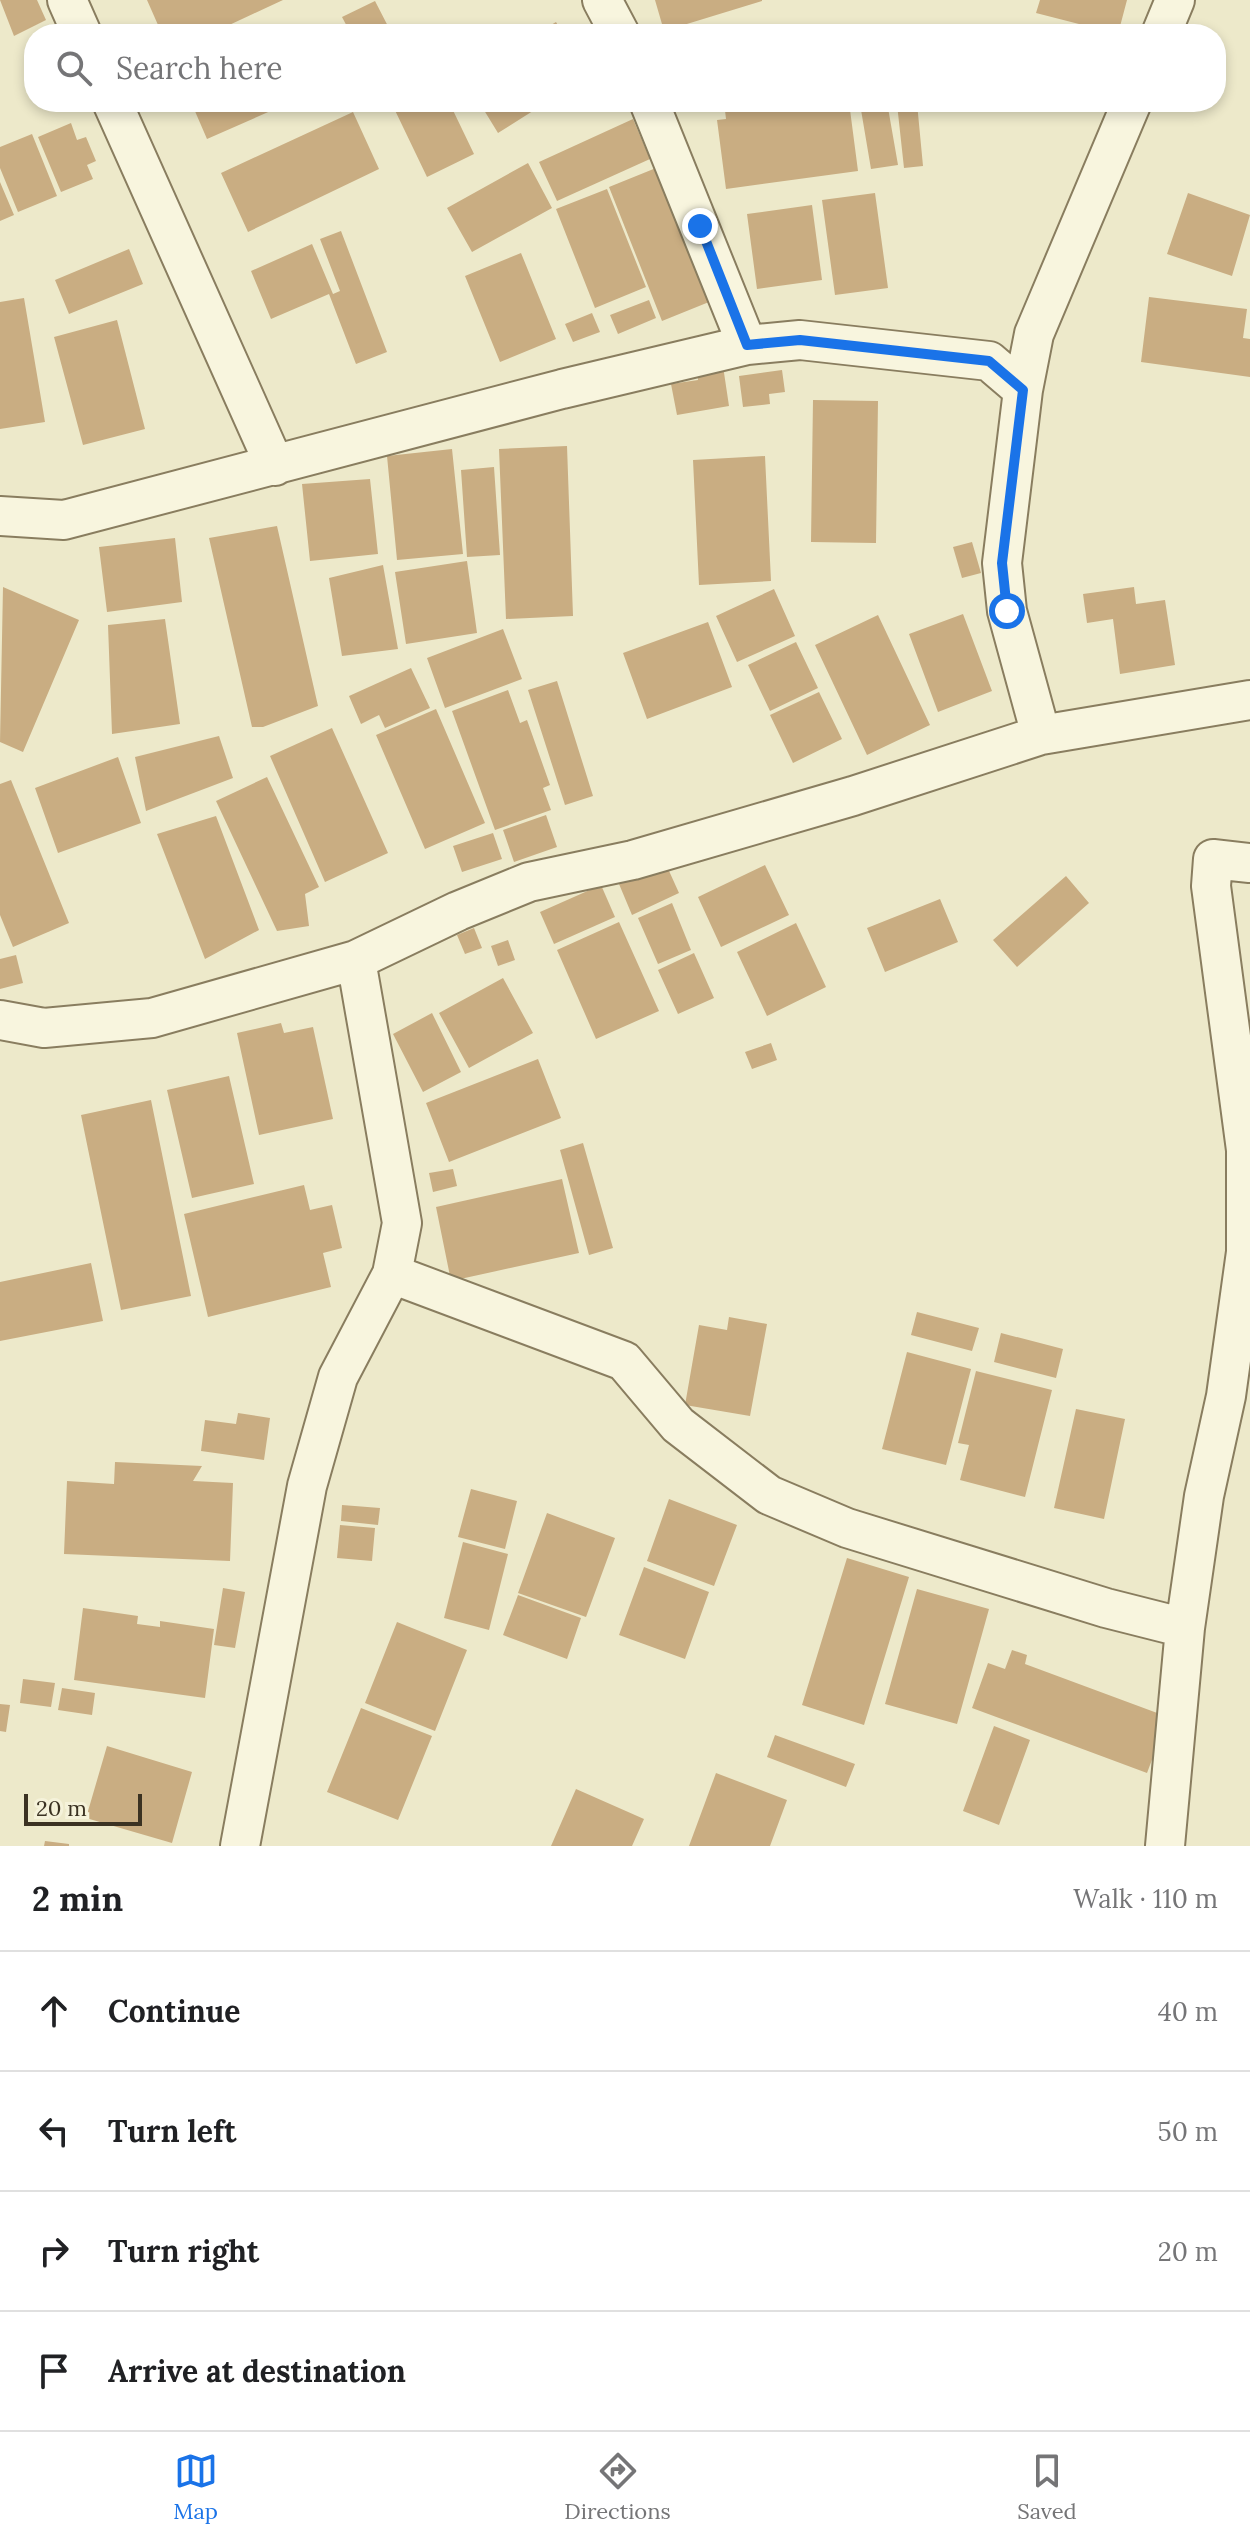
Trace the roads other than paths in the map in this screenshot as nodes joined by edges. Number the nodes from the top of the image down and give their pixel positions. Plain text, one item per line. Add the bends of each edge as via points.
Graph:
1 (67, 0) edge
2 (602, 0) edge
3 (1175, 0) edge
4 (78, 24) edge
5 (615, 24) edge
6 (1165, 24) edge
7 (116, 112) edge
8 (653, 112) edge
9 (1128, 112) edge
10 (1034, 334) junction
11 (747, 345) junction
12 (989, 361) junction
13 (1023, 390) junction
14 (275, 466) junction
15 (0, 516) edge
16 (1250, 700) edge
17 (1041, 735) junction
18 (1250, 863) edge
19 (356, 960) junction
20 (0, 1020) edge
21 (392, 1274) junction
22 (1185, 1628) junction
23 (240, 1846) edge
24 (1165, 1846) edge

1 - 4 street
2 - 5 street
3 - 6 street
7 - 14 street
8 - 11 street
9 - 10 street
10 - 12 street
10 - 13 street
11 - 12 street via 800,340
11 - 14 street
12 - 13 street
13 - 17 street via 1002,563 1007,611
14 - 15 street via 64,520
16 - 17 street
17 - 19 street via 633,860 529,882
18 - 22 street via 1213,859 1211,886 1246,1150 1246,1252
19 - 20 street via 152,1018 44,1028
19 - 21 street via 402,1223
21 - 22 street via 624,1361 678,1425 769,1495 847,1528
21 - 23 street via 338,1377 307,1486
22 - 24 street

